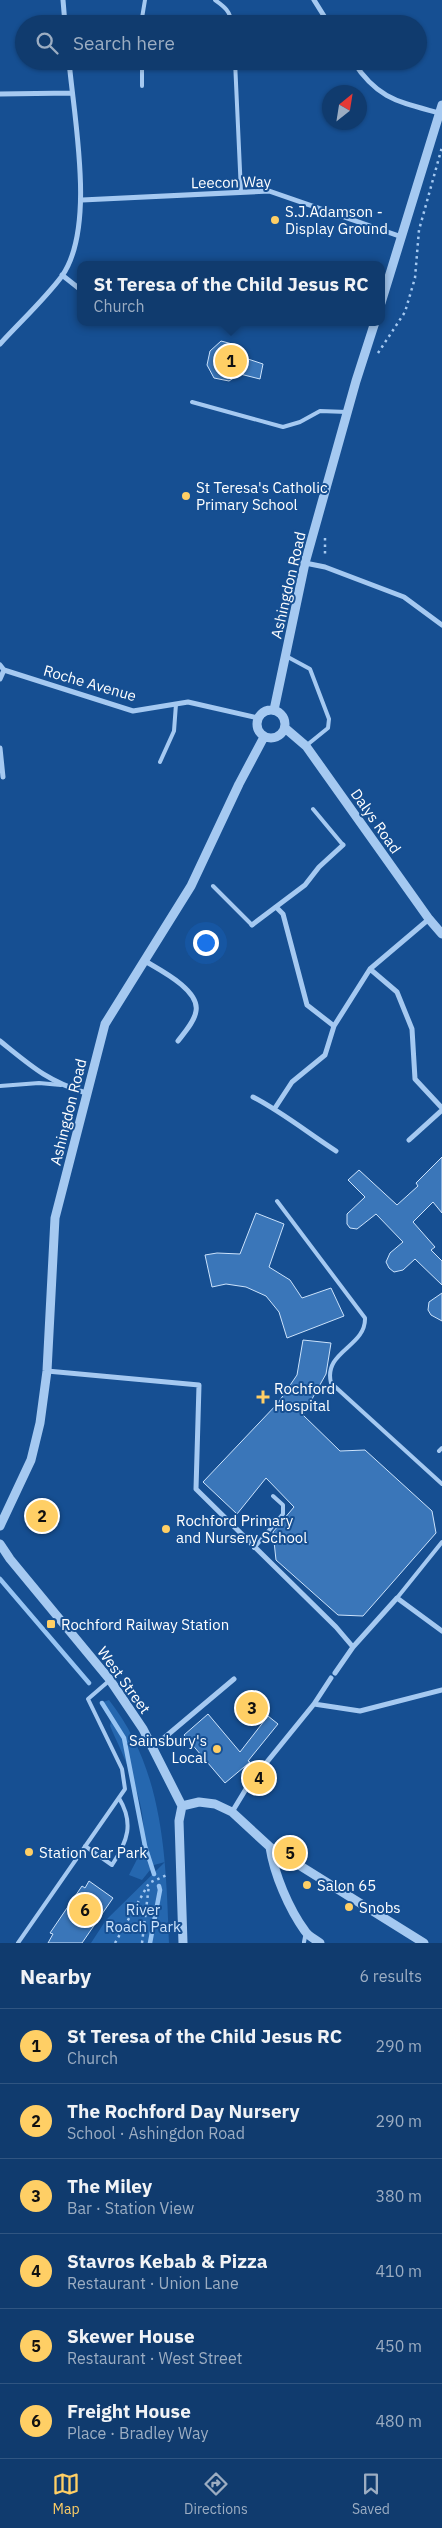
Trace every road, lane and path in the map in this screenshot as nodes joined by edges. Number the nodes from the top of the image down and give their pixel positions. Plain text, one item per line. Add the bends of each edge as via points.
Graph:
1 (63, 0) edge
2 (145, 0) edge
3 (215, 0) edge
4 (314, 0) edge
5 (64, 15) edge
6 (143, 15) edge
7 (230, 15) edge
8 (323, 15) edge
9 (70, 70) edge
10 (142, 70) edge
11 (235, 70) edge
12 (359, 70) edge
13 (142, 86) dead end
14 (72, 93) junction
15 (0, 94) edge
16 (440, 109) edge
17 (442, 147) edge
18 (241, 192) junction
19 (82, 200) junction
20 (402, 237) junction
21 (62, 275) junction
22 (77, 287) edge
23 (385, 290) edge
24 (374, 326) edge
25 (0, 344) edge
26 (374, 358) dead end
27 (192, 402) dead end
28 (347, 412) junction
29 (325, 529) dead end
30 (305, 563) junction
31 (325, 567) junction
32 (442, 625) edge
33 (286, 656) junction
34 (0, 665) edge
35 (4, 670) junction
36 (0, 679) edge
37 (176, 704) junction
38 (274, 710) junction
39 (258, 718) junction
40 (284, 728) junction
41 (264, 737) junction
42 (306, 746) junction
43 (0, 748) edge
44 (160, 762) dead end
45 (3, 777) dead end
46 (313, 809) dead end
47 (343, 845) joint
48 (213, 886) dead end
49 (277, 908) junction
50 (428, 919) junction
51 (252, 925) joint
52 (442, 934) edge
53 (145, 960) junction
54 (370, 969) junction
55 (334, 1026) junction
56 (0, 1041) edge
57 (178, 1041) dead end
58 (61, 1085) junction
59 (0, 1086) edge
60 (86, 1093) junction
61 (253, 1097) dead end
62 (275, 1108) junction
63 (442, 1109) edge
64 (409, 1140) dead end
65 (336, 1151) dead end
66 (277, 1201) dead end
67 (47, 1371) junction
68 (442, 1484) edge
69 (273, 1496) dead end
70 (0, 1526) edge
71 (442, 1542) edge
72 (0, 1544) edge
73 (254, 1548) junction
74 (397, 1598) junction
75 (442, 1632) edge
76 (353, 1647) junction
77 (335, 1673) dead end
78 (331, 1678) dead end
79 (234, 1679) dead end
80 (110, 1680) junction
81 (442, 1690) edge
82 (314, 1704) junction
83 (152, 1748) junction
84 (118, 1798) junction
85 (182, 1806) junction
86 (232, 1812) junction
87 (85, 1846) junction
88 (270, 1847) junction
89 (169, 1874) dead end
90 (149, 1883) junction
91 (306, 1932) junction
92 (304, 1942) edge
93 (18, 1943) edge
94 (115, 1943) edge
95 (142, 1943) edge
96 (183, 1943) edge
97 (320, 1943) edge
98 (424, 1943) edge

1 - 5 street
2 - 6 lane
3 - 7 lane via 226,7
4 - 8 street
9 - 14 street
10 - 13 lane
11 - 18 lane
12 - 16 street via 390,99
14 - 15 street
14 - 19 street
16 - 20 street
17 - 26 path via 419,230 415,278 405,312
18 - 19 street, Leecon Way
18 - 20 street, Leecon Way via 269,191
19 - 21 street via 78,241
20 - 23 street
21 - 22 street
21 - 25 street
24 - 28 street, Ashingdon Road
27 - 28 lane via 282,427 320,411
28 - 30 street, Ashingdon Road
29 - 31 path
30 - 31 street
30 - 33 street, Ashingdon Road
31 - 32 street via 404,597
33 - 38 street, Ashingdon Road
33 - 42 lane via 310,669 329,718 328,728
34 - 35 street
35 - 36 street
35 - 37 street, Roche Avenue via 133,712
37 - 39 street, Roche Avenue via 188,702
37 - 44 lane via 174,731
38 - 39 street via 264,712
38 - 40 street via 284,719
39 - 41 street via 257,726
40 - 41 street via 276,738
40 - 42 street, Dalys Road
41 - 53 street, Ashingdon Road via 191,886
42 - 50 street, Dalys Road
43 - 45 street
46 - 47 lane
47 - 49 street via 305,885
48 - 51 lane
49 - 51 street
49 - 55 street via 283,914 307,1005
50 - 52 street, Dalys Road
50 - 54 street
53 - 57 street via 181,984 195,998 196,1013
53 - 60 street, Ashingdon Road via 105,1024
54 - 55 street
54 - 63 street via 397,992 412,1029 415,1079
55 - 62 street via 325,1055 292,1082
56 - 58 street via 44,1076
58 - 59 lane
58 - 60 street
60 - 67 street, Ashingdon Road via 55,1218
61 - 62 street
62 - 65 street
63 - 64 street
66 - 68 lane via 365,1318 362,1334 331,1363 331,1383
67 - 70 street, Ashingdon Road via 31,1460
67 - 73 street via 199,1386 196,1489
69 - 73 lane via 283,1504 282,1514
71 - 74 lane
72 - 80 street, West Street
73 - 76 street
74 - 75 street
74 - 76 street
76 - 77 street
78 - 82 street
79 - 83 street
80 - 83 street, West Street
80 - 84 lane via 88,1699 122,1769 125,1789
81 - 82 street via 360,1712
82 - 86 street via 249,1784
83 - 85 street, West Street
84 - 87 lane
84 - 87 lane via 127,1811 128,1820 119,1855 112,1865
85 - 86 street via 200,1802 215,1804
85 - 96 street via 179,1821
86 - 88 street
87 - 93 lane
88 - 91 street via 281,1885
88 - 98 street
89 - 90 path
90 - 94 path
90 - 95 path
91 - 92 lane
91 - 97 street

